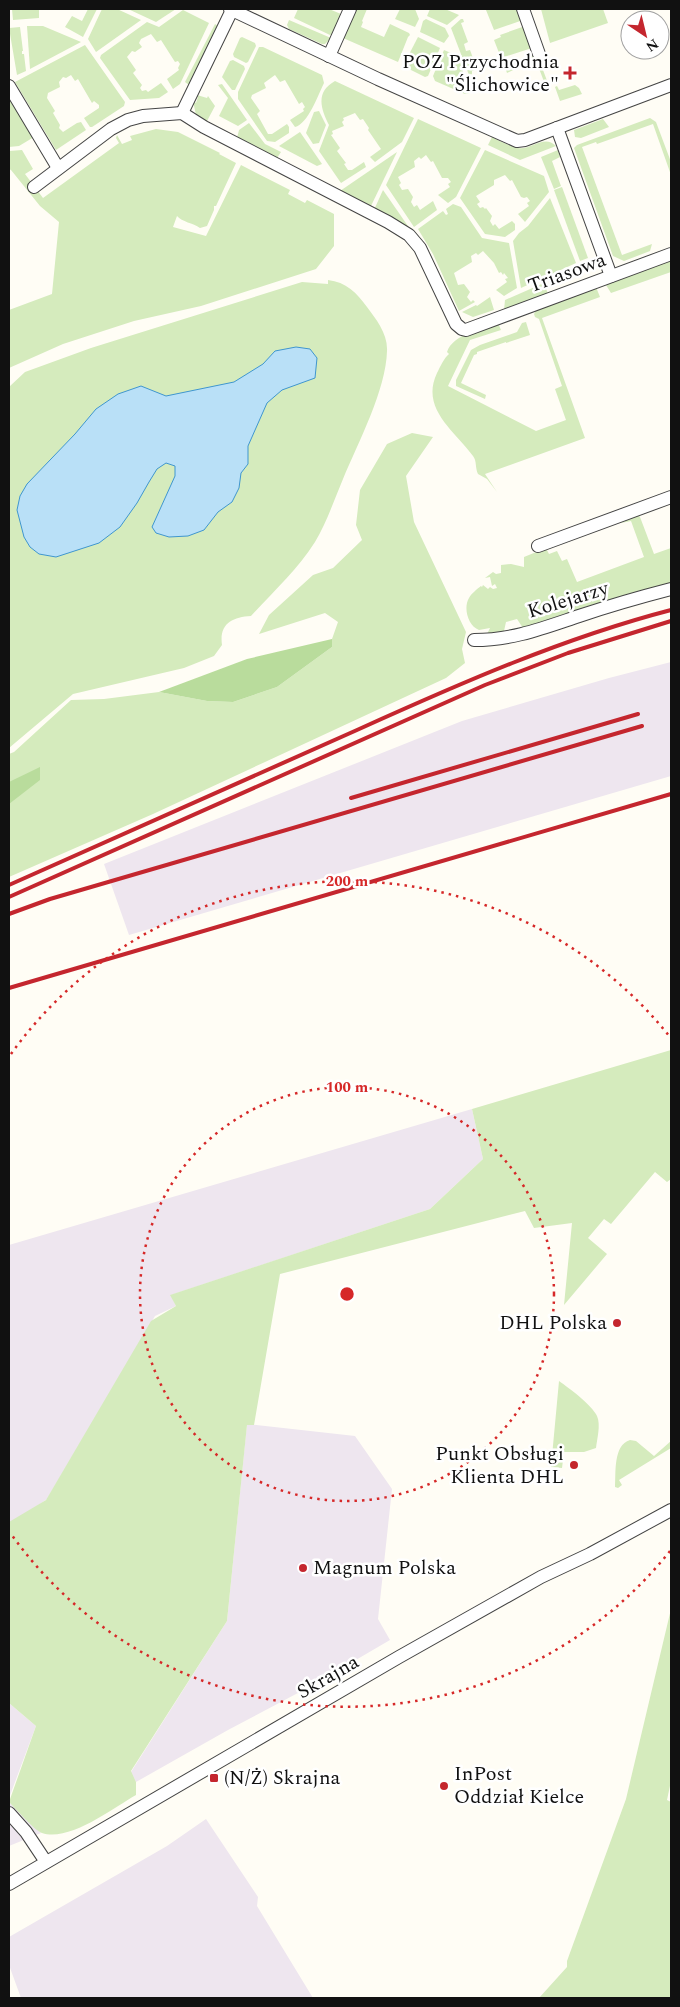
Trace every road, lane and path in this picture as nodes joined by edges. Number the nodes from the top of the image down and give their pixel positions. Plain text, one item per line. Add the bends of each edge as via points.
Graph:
1 (231, 9) edge
2 (350, 9) edge
3 (523, 9) edge
4 (539, 54) dead end
5 (329, 56) junction
6 (671, 85) edge
7 (9, 86) edge
8 (182, 113) junction
9 (557, 128) junction
10 (58, 168) junction
11 (34, 187) dead end
12 (671, 254) edge
13 (611, 276) junction
14 (671, 496) edge
15 (538, 546) dead end
16 (671, 589) edge
17 (474, 640) dead end
18 (671, 1510) edge
19 (9, 1814) edge
20 (46, 1862) junction
21 (9, 1884) edge

1 - 5 street
1 - 8 street
2 - 5 street
3 - 4 street
5 - 9 street via 515,140 525,140
6 - 9 street
7 - 10 street
8 - 10 street via 143,116 120,124
8 - 13 street, Triasowa via 204,128 388,222 409,236 420,248 456,324 462,329 477,327
9 - 13 street
10 - 11 street
12 - 13 street, Triasowa
14 - 15 street
16 - 17 street, Kolejarzy via 537,630 494,640
18 - 20 street, Skrajna via 541,1577
19 - 20 street
20 - 21 street, Skrajna

